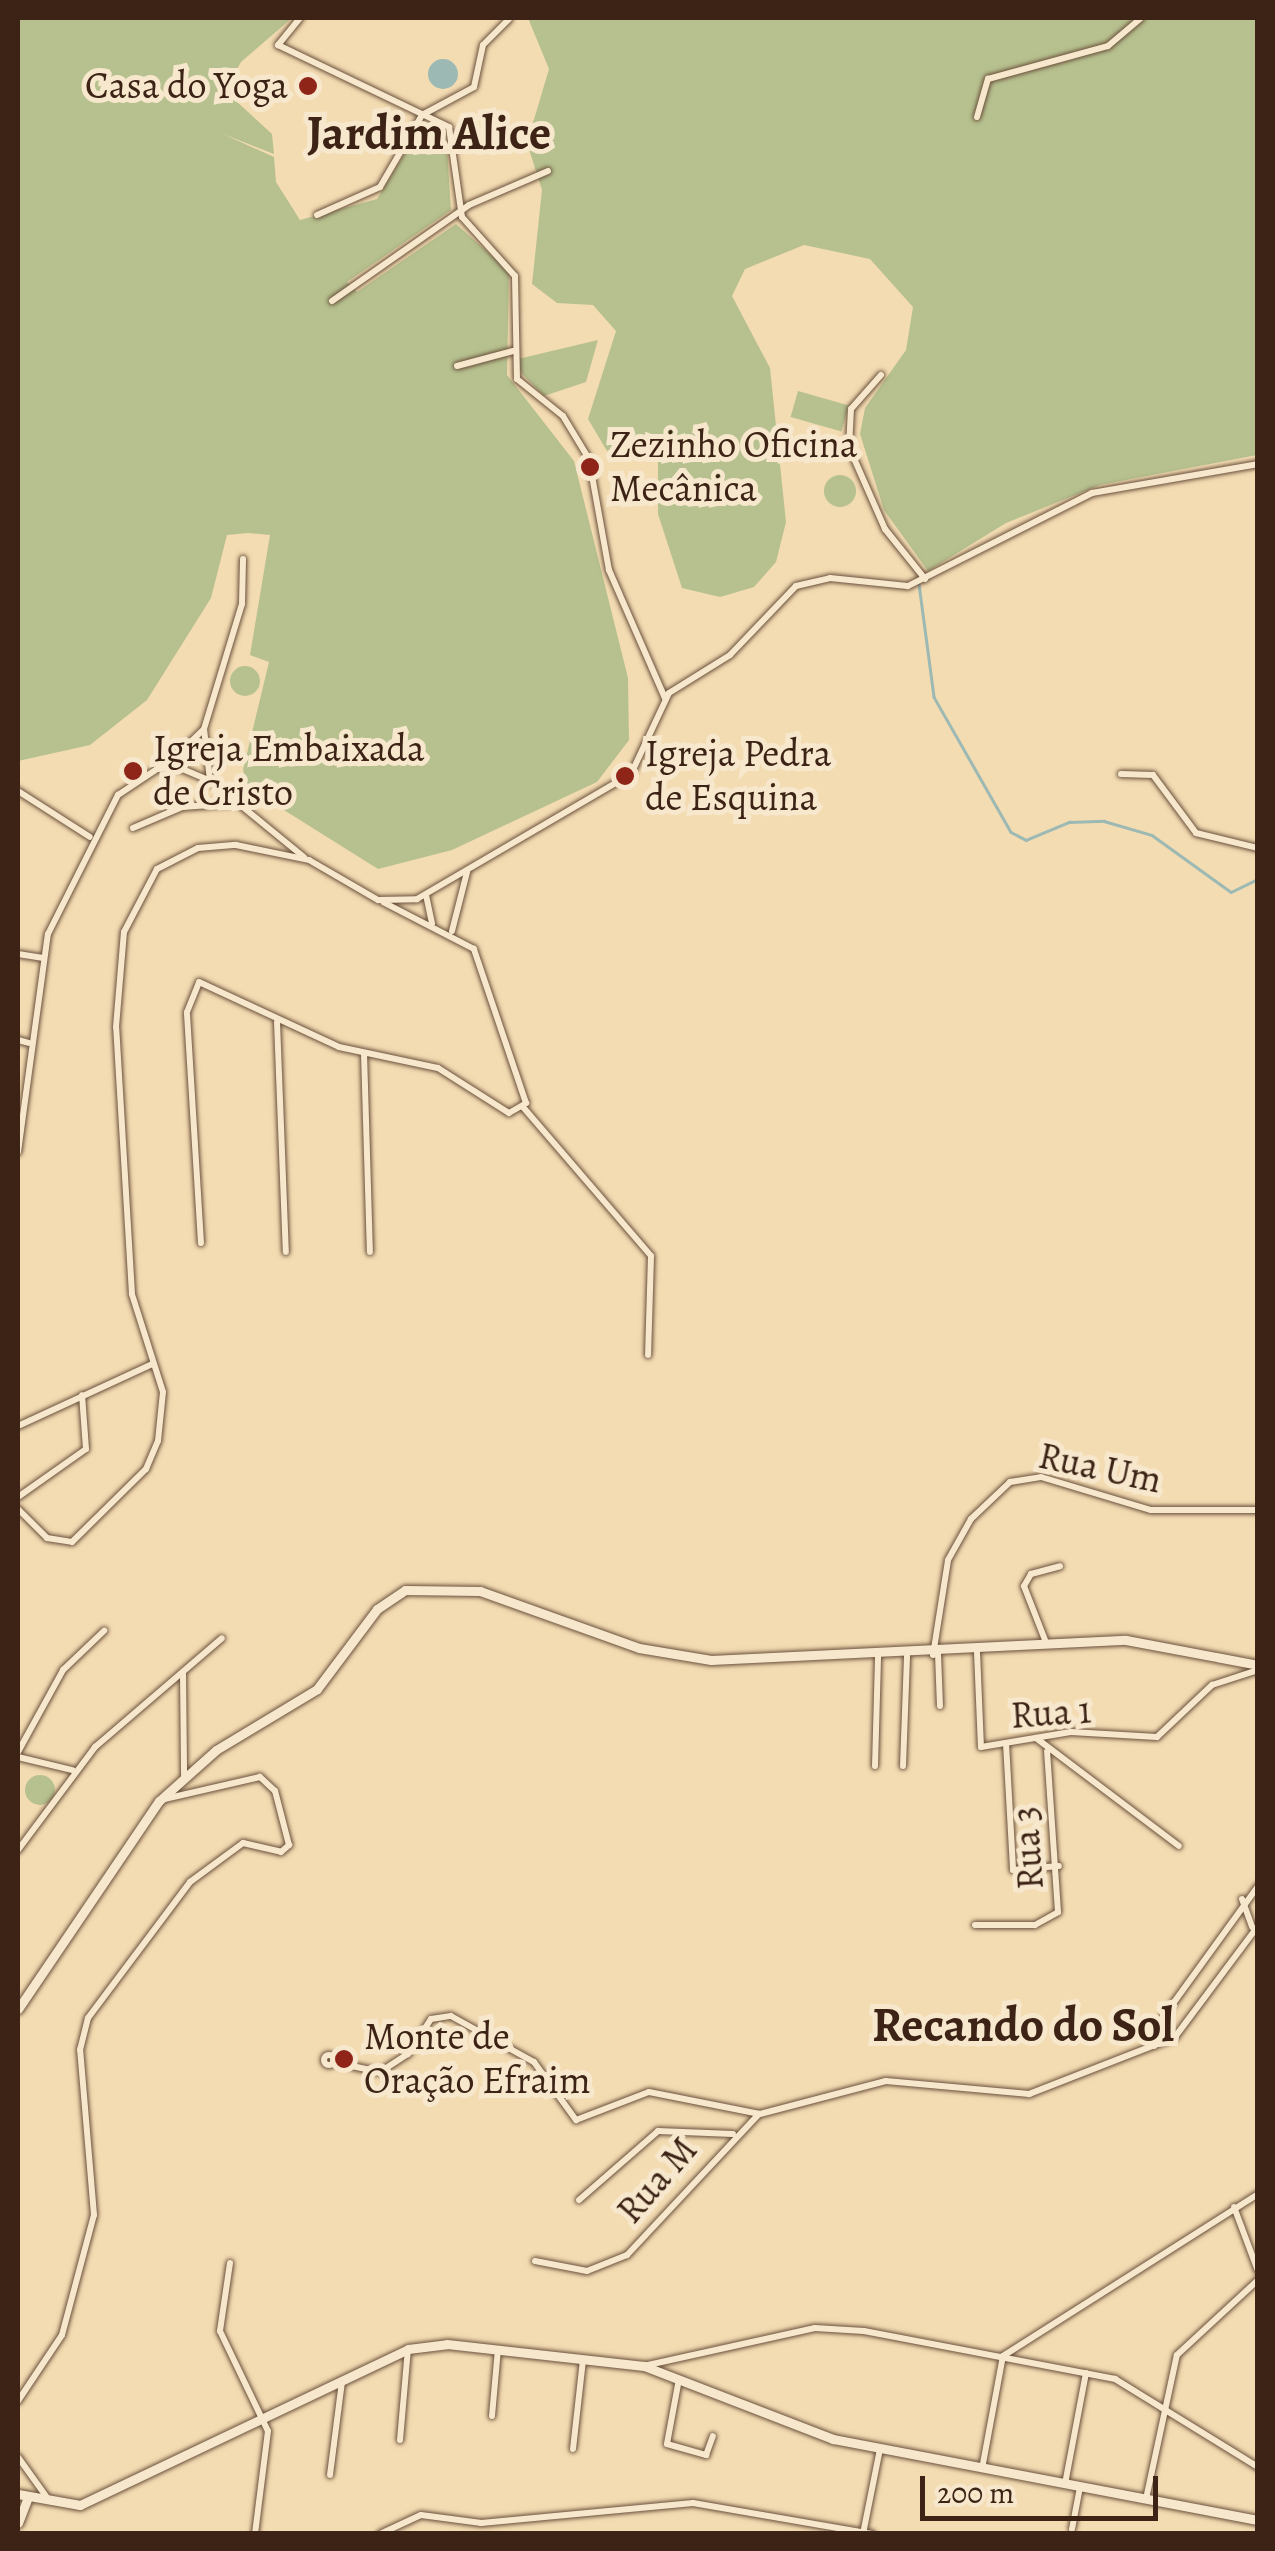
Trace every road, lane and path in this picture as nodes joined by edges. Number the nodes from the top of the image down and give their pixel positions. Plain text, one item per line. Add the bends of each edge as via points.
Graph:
1 (300, 18) edge
2 (1142, 18) edge
3 (508, 19) edge
4 (422, 115) junction
5 (977, 117) dead end
6 (548, 171) dead end
7 (460, 210) junction
8 (317, 214) dead end
9 (332, 301) dead end
10 (513, 351) junction
11 (457, 366) dead end
12 (881, 375) dead end
13 (1258, 464) edge
14 (243, 559) dead end
15 (925, 579) junction
16 (665, 698) junction
17 (204, 729) junction
18 (167, 766) junction
19 (1121, 774) dead end
20 (211, 781) junction
21 (18, 792) edge
22 (238, 804) junction
23 (133, 828) dead end
24 (90, 837) junction
25 (1258, 848) edge
26 (309, 860) junction
27 (470, 866) junction
28 (443, 886) junction
29 (426, 895) junction
30 (382, 901) junction
31 (453, 902) junction
32 (432, 923) junction
33 (452, 931) junction
34 (18, 954) edge
35 (42, 958) junction
36 (277, 1022) junction
37 (18, 1040) edge
38 (29, 1043) junction
39 (364, 1052) junction
40 (524, 1107) junction
41 (18, 1152) edge
42 (201, 1243) dead end
43 (286, 1252) dead end
44 (370, 1252) dead end
45 (648, 1355) dead end
46 (152, 1364) junction
47 (82, 1394) junction
48 (18, 1426) edge
49 (18, 1497) edge
50 (18, 1508) edge
51 (1258, 1510) edge
52 (1060, 1566) dead end
53 (104, 1631) dead end
54 (222, 1638) dead end
55 (1048, 1646) junction
56 (977, 1652) junction
57 (936, 1654) junction
58 (878, 1656) junction
59 (907, 1656) junction
60 (1258, 1668) edge
61 (182, 1671) junction
62 (940, 1706) dead end
63 (1036, 1738) junction
64 (1006, 1743) junction
65 (1047, 1751) junction
66 (18, 1754) edge
67 (876, 1766) dead end
68 (903, 1766) dead end
69 (72, 1770) junction
70 (184, 1776) junction
71 (159, 1801) junction
72 (1179, 1846) dead end
73 (18, 1850) edge
74 (1059, 1866) junction
75 (1258, 1886) edge
76 (1242, 1898) junction
77 (975, 1925) dead end
78 (1255, 1927) edge
79 (18, 2009) edge
80 (1154, 2046) junction
81 (333, 2062) dead end
82 (760, 2114) junction
83 (734, 2134) junction
84 (1258, 2194) edge
85 (579, 2200) dead end
86 (1234, 2207) junction
87 (535, 2261) dead end
88 (230, 2263) dead end
89 (1258, 2271) edge
90 (1258, 2280) edge
91 (498, 2349) junction
92 (408, 2350) junction
93 (1003, 2356) junction
94 (584, 2360) junction
95 (644, 2366) junction
96 (1086, 2373) junction
97 (679, 2379) junction
98 (342, 2381) junction
99 (18, 2401) edge
100 (1164, 2406) junction
101 (264, 2415) junction
102 (492, 2416) dead end
103 (713, 2436) dead end
104 (400, 2440) dead end
105 (573, 2449) dead end
106 (880, 2449) junction
107 (18, 2457) edge
108 (1258, 2467) edge
109 (982, 2469) junction
110 (330, 2475) dead end
111 (36, 2482) junction
112 (1065, 2484) junction
113 (1080, 2487) junction
114 (23, 2496) edge
115 (1146, 2500) junction
116 (52, 2504) junction
117 (1258, 2520) edge
118 (18, 2523) edge
119 (1072, 2529) dead end
120 (867, 2533) edge
121 (255, 2534) edge
122 (380, 2534) edge

1 - 4 street via 275,40
2 - 5 street via 1108,46 988,79
3 - 4 street via 483,45 474,87
4 - 7 street via 452,132
4 - 8 street via 380,187
6 - 7 street
7 - 9 street
7 - 10 street via 513,269
10 - 11 street
10 - 16 street via 521,385 563,416 589,460 612,578
12 - 15 street via 851,409 849,447 885,529
13 - 15 street via 1092,493
14 - 17 street via 242,604
15 - 16 street via 898,588 837,578 802,584 773,602 730,655
16 - 27 street via 631,774
17 - 18 street
17 - 20 street
18 - 20 street
18 - 24 street via 118,794
19 - 25 street via 1153,775 1196,833
20 - 22 street
21 - 24 street
22 - 23 street via 182,808
22 - 26 street
24 - 35 street
26 - 30 street
26 - 46 street via 236,845 198,848 157,869 128,918 116,1004 127,1232
27 - 28 street
27 - 31 street
28 - 29 street
28 - 31 street
29 - 30 street
29 - 32 street
30 - 32 street
31 - 33 street
32 - 33 street
33 - 40 street via 481,963
34 - 35 street
35 - 38 street
36 - 39 street
36 - 42 street via 214,984 190,993
36 - 43 street
37 - 38 street
38 - 41 street via 33,1089
39 - 40 street via 438,1068 510,1113
39 - 44 street
40 - 45 street via 651,1256
46 - 47 street
46 - 50 street via 163,1409 146,1470 69,1543 47,1538
47 - 48 street
47 - 49 street via 86,1449
51 - 57 street, Rua Um via 1150,1510 1041,1477 1010,1482 954,1546 936,1600
52 - 55 street via 1031,1574 1024,1586
53 - 66 street via 63,1670
54 - 61 street
55 - 56 street
55 - 60 street via 1148,1641
56 - 57 street
56 - 64 street, Rua 1 via 976,1742
57 - 59 street
57 - 62 street, Rua Um
58 - 59 street
58 - 67 street
58 - 70 street via 670,1655 480,1592 414,1588 383,1602 317,1689
59 - 68 street
60 - 63 street, Rua 1 via 1212,1686 1157,1737
61 - 69 street
61 - 70 street
63 - 64 street, Rua 1
63 - 65 street
64 - 74 street via 1014,1872
65 - 72 street
65 - 74 street, Rua 3
66 - 69 street
69 - 73 street
70 - 71 street
71 - 79 street
71 - 99 street via 260,1777 276,1792 289,1845 281,1852 243,1843 190,1882 94,2006 80,2050 94,2215 62,2335
74 - 77 street, Rua 3 via 1051,1921
75 - 76 street
76 - 78 street
76 - 80 street
78 - 80 street via 1177,2035
80 - 82 street via 1038,2092 886,2081
81 - 82 street via 380,2072 408,2054 431,2019 450,2016 544,2074 576,2120 649,2092
82 - 83 street, Rua M
83 - 85 street via 658,2131
83 - 87 street, Rua M via 633,2250 587,2271
84 - 86 street
86 - 89 street
86 - 93 street
88 - 101 street via 220,2332
90 - 100 street via 1184,2341
91 - 92 street
91 - 94 street
91 - 102 street
92 - 98 street
92 - 104 street
93 - 95 street via 836,2327
93 - 96 street
93 - 109 street
94 - 95 street
94 - 105 street
95 - 97 street
96 - 100 street
96 - 112 street
97 - 103 street via 666,2444 706,2455
97 - 106 street
98 - 101 street
98 - 110 street
100 - 108 street
100 - 115 street
101 - 116 street via 80,2505
101 - 121 street
106 - 109 street
106 - 120 street
107 - 111 street
109 - 112 street
111 - 114 street
111 - 116 street
112 - 113 street
113 - 115 street
113 - 119 street
114 - 116 street
114 - 118 street
115 - 117 street
120 - 122 street via 740,2507 646,2504 481,2524 421,2515

